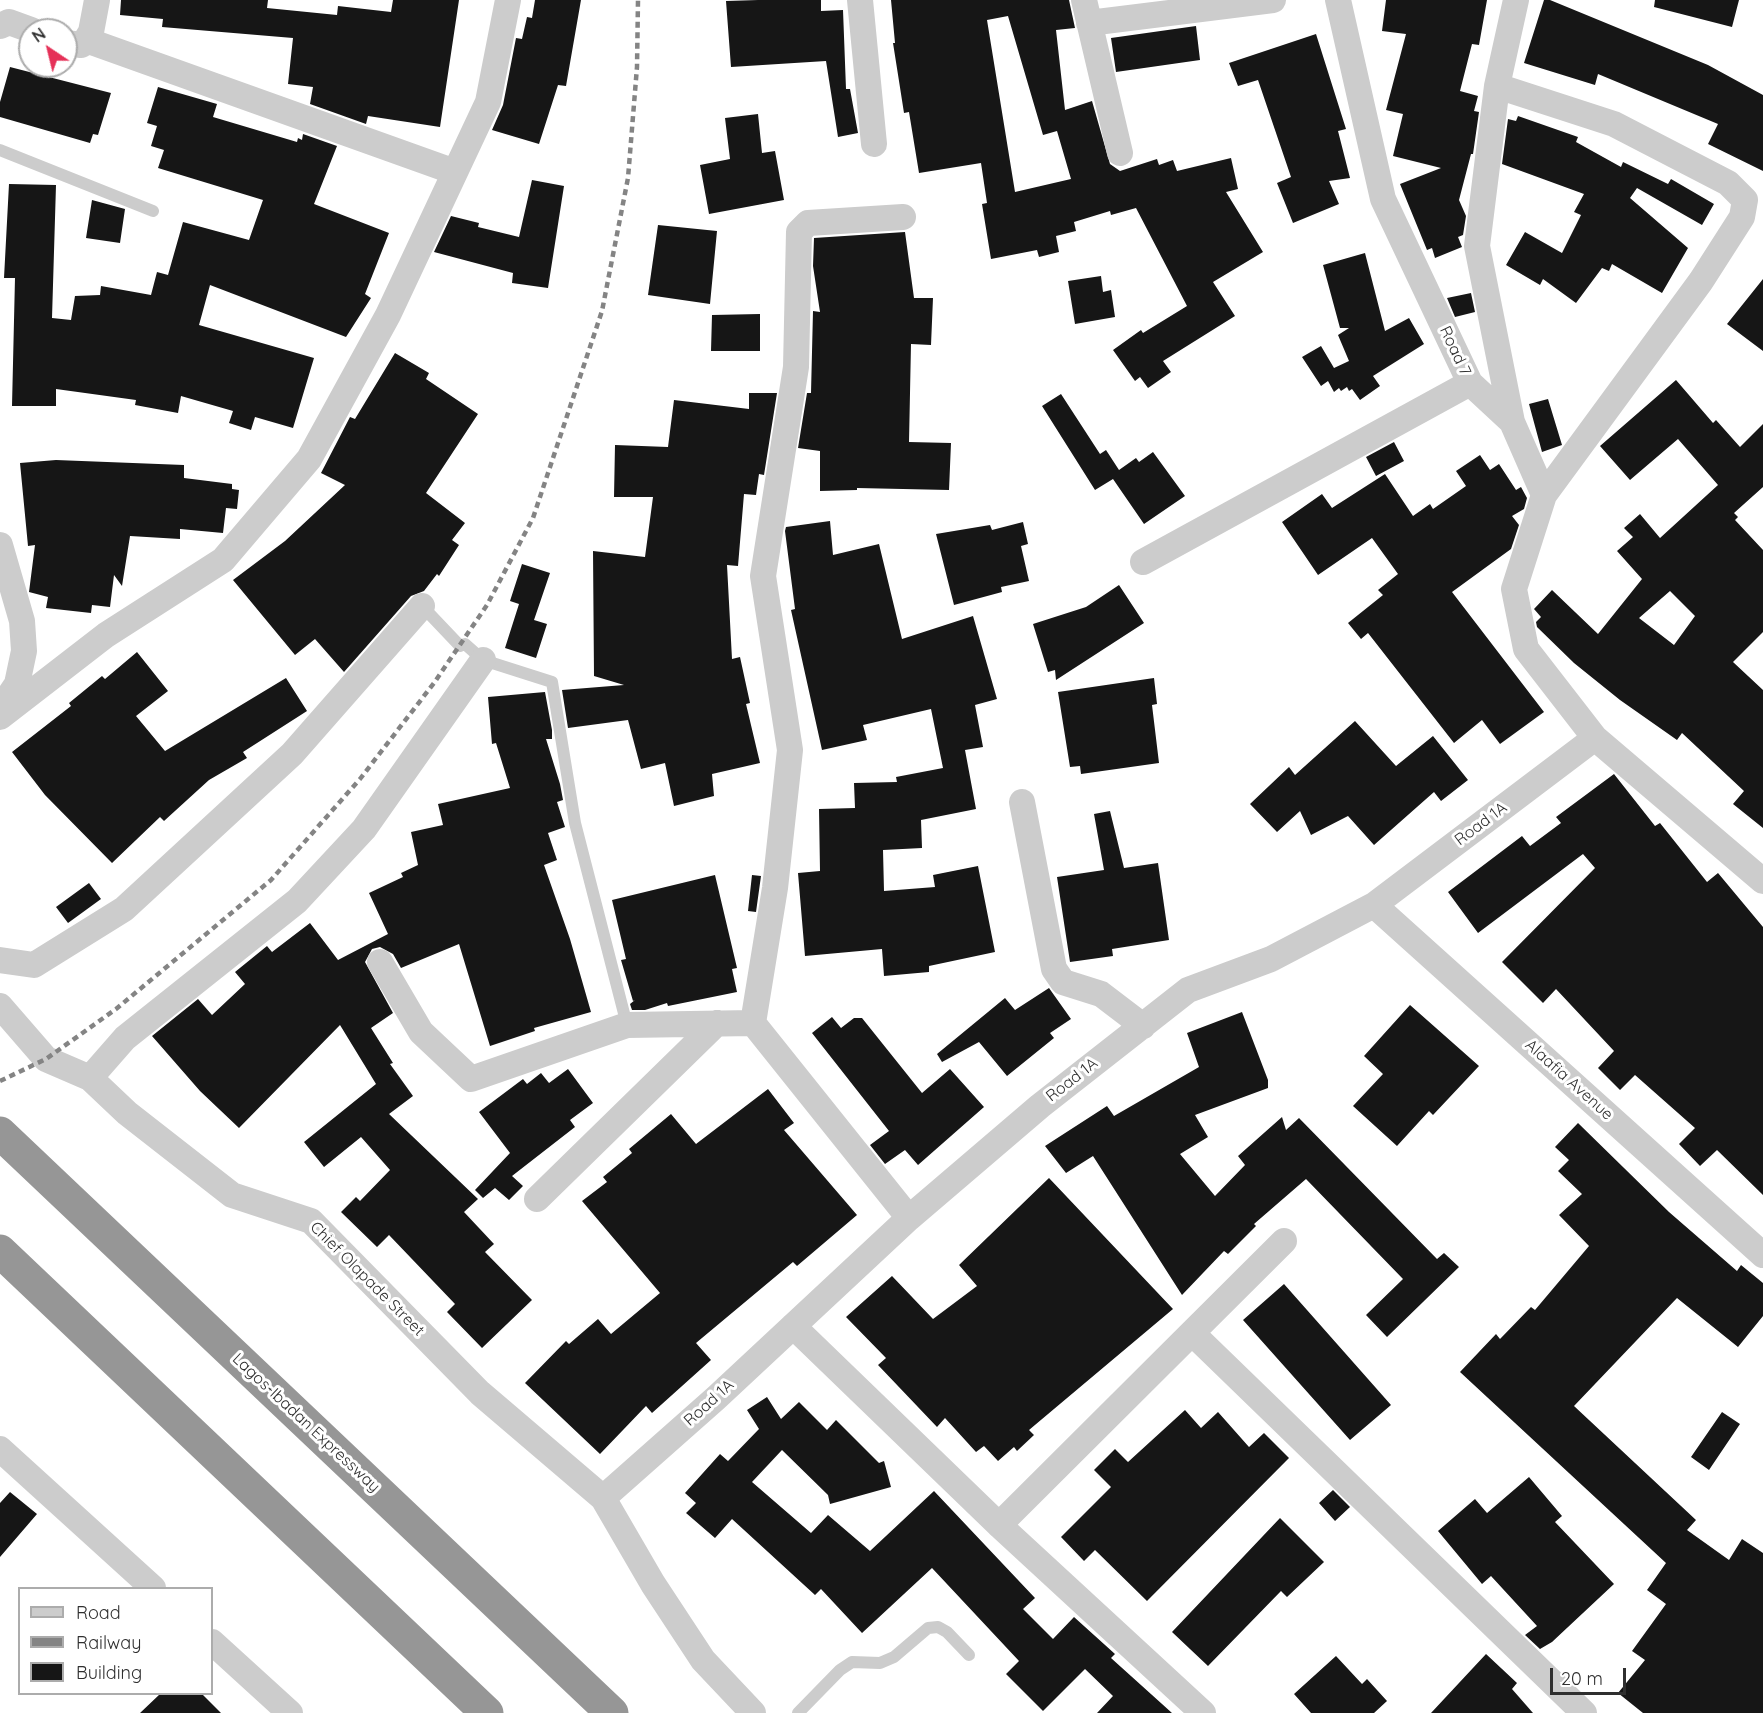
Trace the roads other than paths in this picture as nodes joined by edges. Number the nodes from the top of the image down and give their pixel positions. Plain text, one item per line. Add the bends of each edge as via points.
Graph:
1 (97, 0) edge
2 (508, 0) edge
3 (860, 0) edge
4 (1273, 0) edge
5 (1338, 0) edge
6 (1516, 0) edge
7 (1086, 11) edge
8 (18, 25) edge
9 (0, 26) edge
10 (78, 41) edge
11 (78, 43) edge
12 (1497, 86) junction
13 (874, 144) dead end
14 (0, 150) edge
15 (1120, 153) dead end
16 (455, 172) junction
17 (153, 211) dead end
18 (903, 217) dead end
19 (1470, 383) junction
20 (1512, 422) junction
21 (1544, 495) junction
22 (0, 545) edge
23 (1143, 562) dead end
24 (422, 606) joint
25 (483, 660) junction
26 (0, 710) edge
27 (0, 717) edge
28 (1595, 738) junction
29 (1022, 802) dead end
30 (1763, 881) edge
31 (1374, 905) junction
32 (0, 960) edge
33 (380, 962) dead end
34 (0, 1006) edge
35 (717, 1023) junction
36 (753, 1023) junction
37 (627, 1024) junction
38 (1143, 1026) junction
39 (90, 1078) junction
40 (0, 1133) edge
41 (537, 1199) dead end
42 (909, 1218) junction
43 (1284, 1241) dead end
44 (0, 1251) edge
45 (1763, 1255) edge
46 (793, 1326) junction
47 (1192, 1333) junction
48 (0, 1449) edge
49 (603, 1498) junction
50 (999, 1525) junction
51 (152, 1587) edge
52 (213, 1642) edge
53 (969, 1655) dead end
54 (290, 1713) edge
55 (487, 1713) edge
56 (612, 1713) edge
57 (753, 1713) edge
58 (798, 1713) edge
59 (1203, 1713) edge
60 (1584, 1713) edge

1 - 10 street via 91,32
2 - 16 street via 488,102
3 - 13 street
4 - 7 street
5 - 19 street, Road 7 via 1383,199
6 - 12 street
7 - 15 street
8 - 9 street via 9,21
11 - 16 street
12 - 20 street via 1477,246
12 - 21 street via 1614,124 1728,183 1745,200 1742,217 1728,241
14 - 17 lane
16 - 27 street via 388,315 309,459 224,560 106,634
18 - 36 street via 808,223 799,232 796,367 763,576 790,750 775,888
19 - 20 street, Road 7
19 - 23 street
20 - 21 street, Road 7
21 - 28 street via 1514,589 1526,649
22 - 26 street via 22,621 24,651 17,684
24 - 25 lane via 460,646 465,644
24 - 32 street via 292,754 124,909 34,964
25 - 37 lane via 552,682 575,824
25 - 39 street via 364,829 297,902 125,1038
28 - 30 street
28 - 31 street, Road 1A
29 - 38 street via 1054,969 1063,982 1101,994
31 - 38 street, Road 1A via 1271,959 1188,990
31 - 45 street, Alaafia Avenue
33 - 37 street via 422,1032 471,1079
34 - 39 street, Chief Olapade Street via 46,1059
35 - 36 street
35 - 37 street
35 - 41 street
36 - 42 street
38 - 42 street, Road 1A via 1040,1106
39 - 49 street, Chief Olapade Street via 127,1113 232,1195 311,1221 480,1393
40 - 56 highway, Lagos-Ibadan Expressway
42 - 46 street, Road 1A
43 - 47 street
44 - 55 highway
46 - 49 street, Road 1A
46 - 50 street
47 - 50 street
47 - 60 street
48 - 51 street
49 - 57 street, Chief Olapade Street via 703,1660
50 - 59 street
52 - 54 street
53 - 58 lane via 947,1632 938,1627 928,1628 894,1657 880,1663 852,1662

